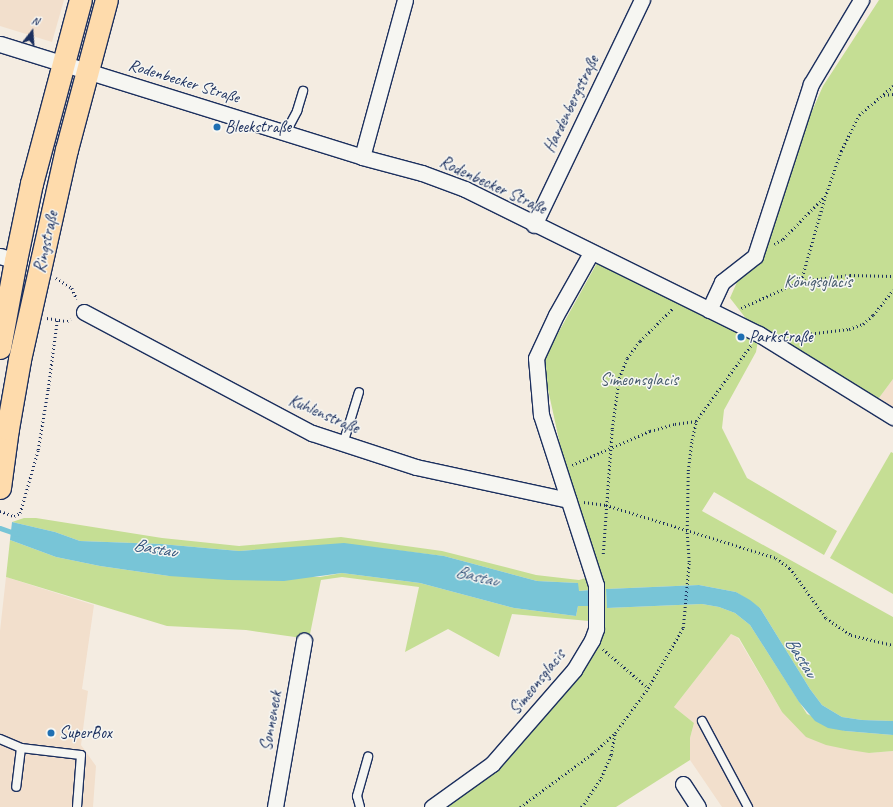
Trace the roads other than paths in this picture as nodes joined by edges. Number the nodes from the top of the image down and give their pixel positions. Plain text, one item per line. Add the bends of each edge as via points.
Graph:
1 (80, 0) edge
2 (107, 0) edge
3 (405, 0) edge
4 (642, 0) edge
5 (860, 0) edge
6 (0, 44) edge
7 (63, 64) junction
8 (87, 71) junction
9 (303, 91) dead end
10 (286, 132) junction
11 (362, 157) junction
12 (534, 225) junction
13 (591, 253) junction
14 (22, 264) edge
15 (709, 310) junction
16 (84, 312) road end
17 (0, 348) edge
18 (359, 392) dead end
19 (893, 417) edge
20 (342, 444) junction
21 (0, 488) edge
22 (568, 500) junction
23 (304, 641) dead end
24 (702, 721) dead end
25 (0, 739) edge
26 (21, 748) junction
27 (368, 757) dead end
28 (683, 784) dead end
29 (16, 787) dead end
30 (77, 807) edge
31 (275, 807) edge
32 (360, 807) edge
33 (432, 807) edge
34 (698, 807) edge
35 (748, 807) edge

1 - 7 main road, Ringstraße
2 - 8 main road, Ringstraße
3 - 11 street
4 - 12 street, Hardenbergstraße
5 - 15 street via 810,84 755,256 722,282
6 - 7 street, Rodenbecker Straße
7 - 8 street, Rodenbecker Straße
7 - 14 main road, Ringstraße via 32,184
8 - 10 street, Rodenbecker Straße
8 - 14 main road, Ringstraße via 65,157
9 - 10 lane via 297,111
10 - 11 street, Rodenbecker Straße
11 - 12 street, Rodenbecker Straße via 465,189
12 - 13 street, Rodenbecker Straße
13 - 15 street, Rodenbecker Straße
13 - 22 street via 556,315 536,358 541,415
14 - 17 main road, Ringstraße
14 - 21 main road, Ringstraße via 13,394
15 - 19 street, Rodenbecker Straße via 759,334
16 - 20 street, Kuhlenstraße via 312,433
18 - 20 lane
20 - 22 street, Kuhlenstraße via 416,467
22 - 33 street, Simeonsglacis via 596,585 594,634 574,670 492,764
23 - 31 street, Sonneneck
24 - 35 lane
25 - 26 lane
26 - 29 lane
26 - 30 lane via 81,755
27 - 32 lane via 357,796
28 - 34 street

